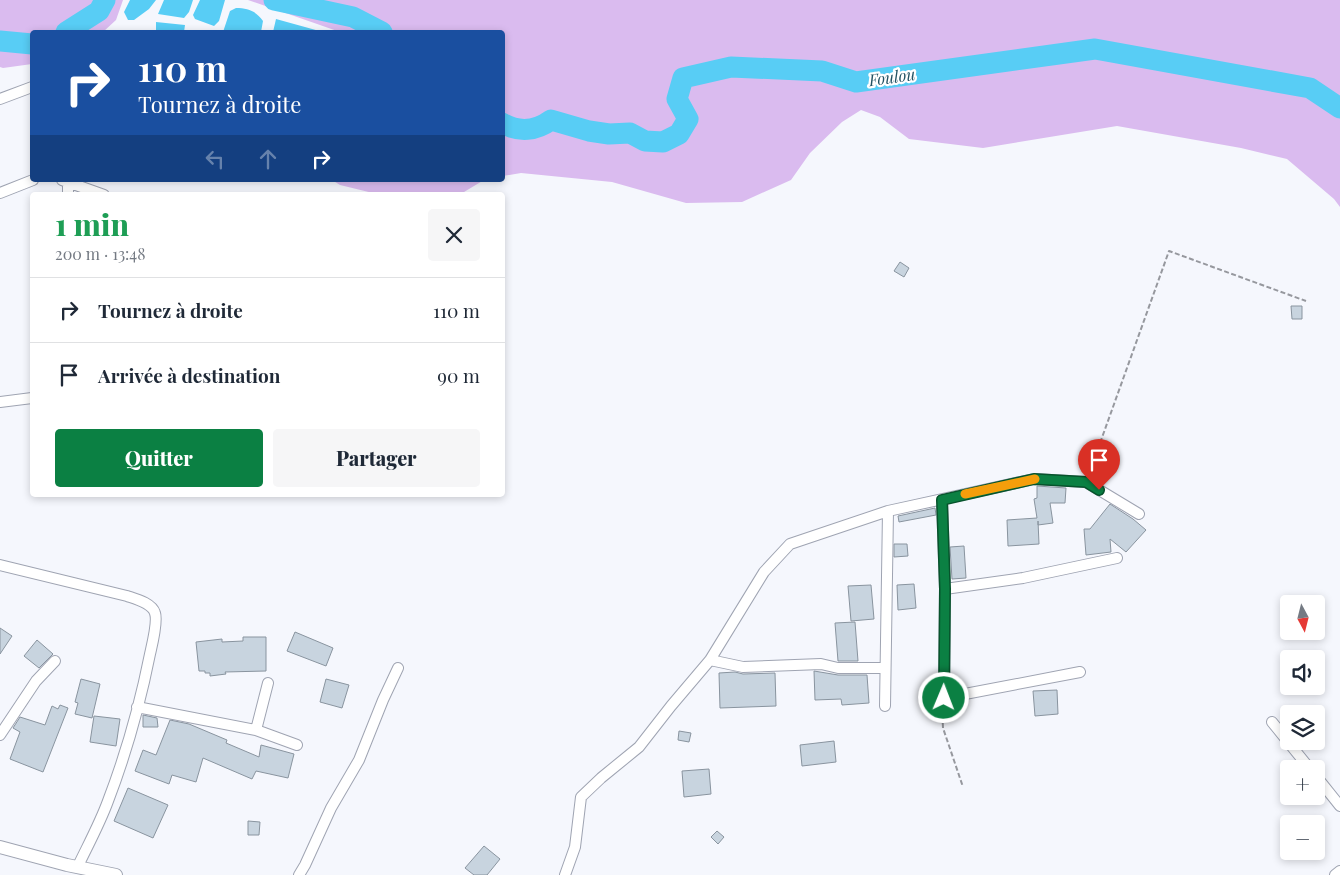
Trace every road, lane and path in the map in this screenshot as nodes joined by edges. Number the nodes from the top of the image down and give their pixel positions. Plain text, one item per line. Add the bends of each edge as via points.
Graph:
1 (30, 89) edge
2 (0, 98) edge
3 (30, 181) edge
4 (68, 182) edge
5 (96, 192) edge
6 (0, 193) edge
7 (1306, 301) dead end
8 (30, 398) edge
9 (0, 402) edge
10 (1086, 482) junction
11 (942, 500) junction
12 (888, 511) junction
13 (1139, 514) dead end
14 (1117, 558) dead end
15 (0, 565) edge
16 (945, 589) junction
17 (710, 660) junction
18 (55, 661) dead end
19 (398, 668) dead end
20 (886, 668) junction
21 (1080, 672) dead end
22 (268, 683) dead end
23 (944, 698) junction
24 (885, 706) dead end
25 (137, 707) junction
26 (1272, 722) dead end
27 (256, 730) junction
28 (0, 735) edge
29 (297, 745) dead end
30 (1303, 760) edge
31 (963, 787) dead end
32 (1325, 787) edge
33 (1340, 806) edge
34 (0, 847) edge
35 (71, 869) edge
36 (1340, 871) edge
37 (116, 875) edge
38 (299, 875) edge
39 (565, 875) edge
40 (1335, 875) edge

1 - 2 street
3 - 6 street
4 - 5 street
7 - 10 path via 1169,250
8 - 9 street
10 - 11 street via 1034,479
10 - 13 street
11 - 12 street
11 - 16 street
12 - 17 street via 790,544 764,572
12 - 20 street
14 - 16 street via 1024,578
15 - 25 street via 127,596 151,607 156,618 154,635
16 - 23 street
17 - 20 street via 743,666 821,664 838,668
17 - 39 street via 640,747 581,797 575,847
18 - 28 street via 36,681
19 - 38 street via 359,760 330,808
20 - 24 street
21 - 23 street
22 - 27 street
23 - 31 path via 941,711 943,728
25 - 27 street
25 - 35 street via 108,801
26 - 30 street
27 - 29 street
32 - 33 street
34 - 35 street
35 - 37 street
36 - 40 street

